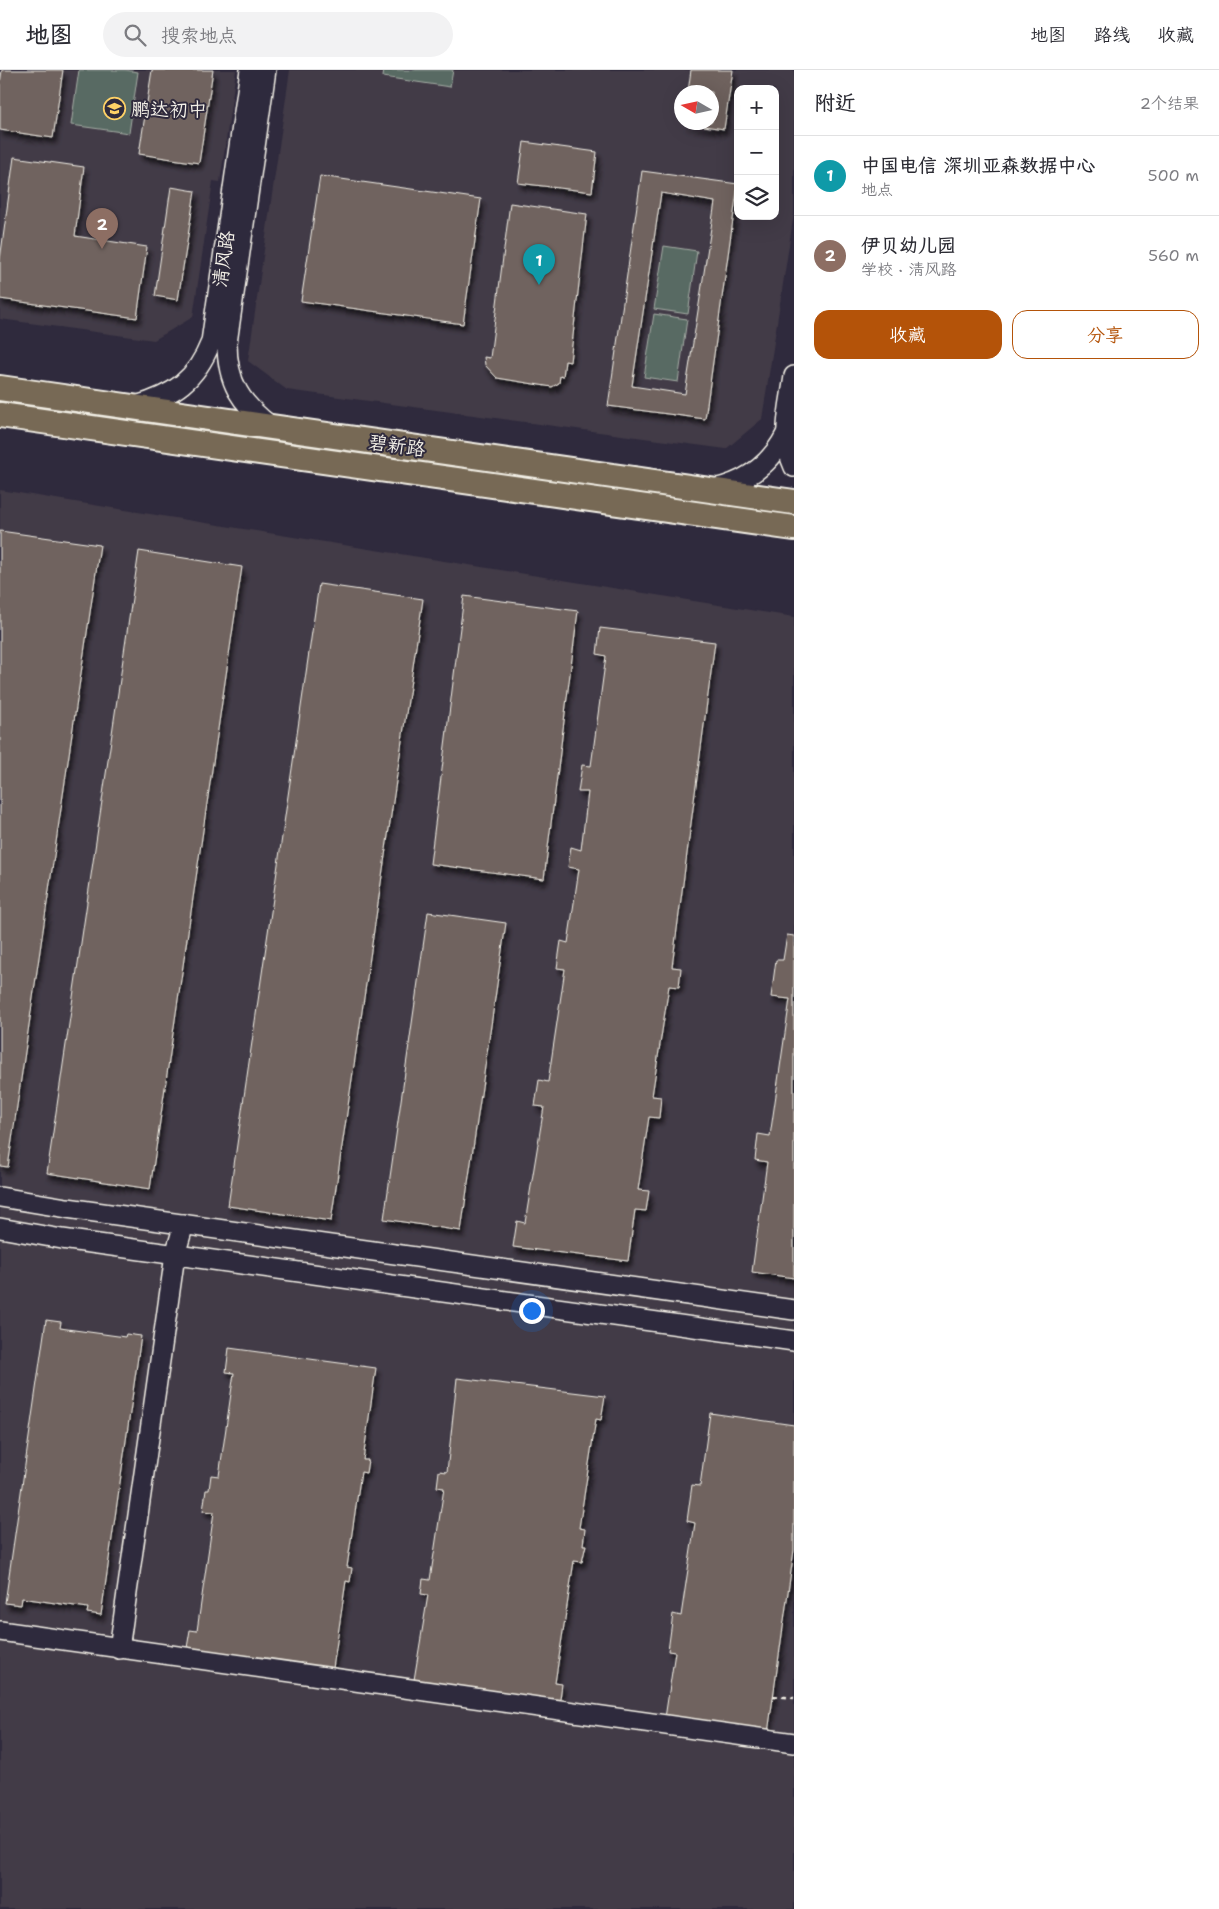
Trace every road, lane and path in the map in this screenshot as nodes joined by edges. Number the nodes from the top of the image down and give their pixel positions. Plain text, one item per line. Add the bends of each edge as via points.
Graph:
1 (250, 70) edge
2 (266, 70) edge
3 (794, 376) edge
4 (0, 388) edge
5 (132, 407) junction
6 (0, 415) edge
7 (272, 427) junction
8 (786, 434) junction
9 (794, 467) edge
10 (711, 490) junction
11 (794, 502) edge
12 (794, 528) edge
13 (0, 1197) edge
14 (184, 1224) junction
15 (0, 1228) edge
16 (175, 1254) junction
17 (794, 1310) edge
18 (794, 1341) edge
19 (0, 1631) edge
20 (119, 1649) junction
21 (773, 1696) dead end
22 (794, 1698) edge
23 (794, 1743) edge

1 - 5 street, 清风路 via 211,342 194,374 178,388 159,400
2 - 7 street, 清风路 via 227,343 227,362 232,381 242,399 254,414
3 - 8 street
4 - 5 main road, 碧新路
5 - 7 main road, 碧新路
6 - 12 main road, 碧新路
7 - 10 main road, 碧新路
8 - 9 street
8 - 10 street via 766,463 750,475 732,485
10 - 11 main road, 碧新路
13 - 14 street
14 - 16 street
14 - 17 street
15 - 16 street
16 - 18 street
16 - 20 street
19 - 20 street
20 - 23 street
21 - 22 path

